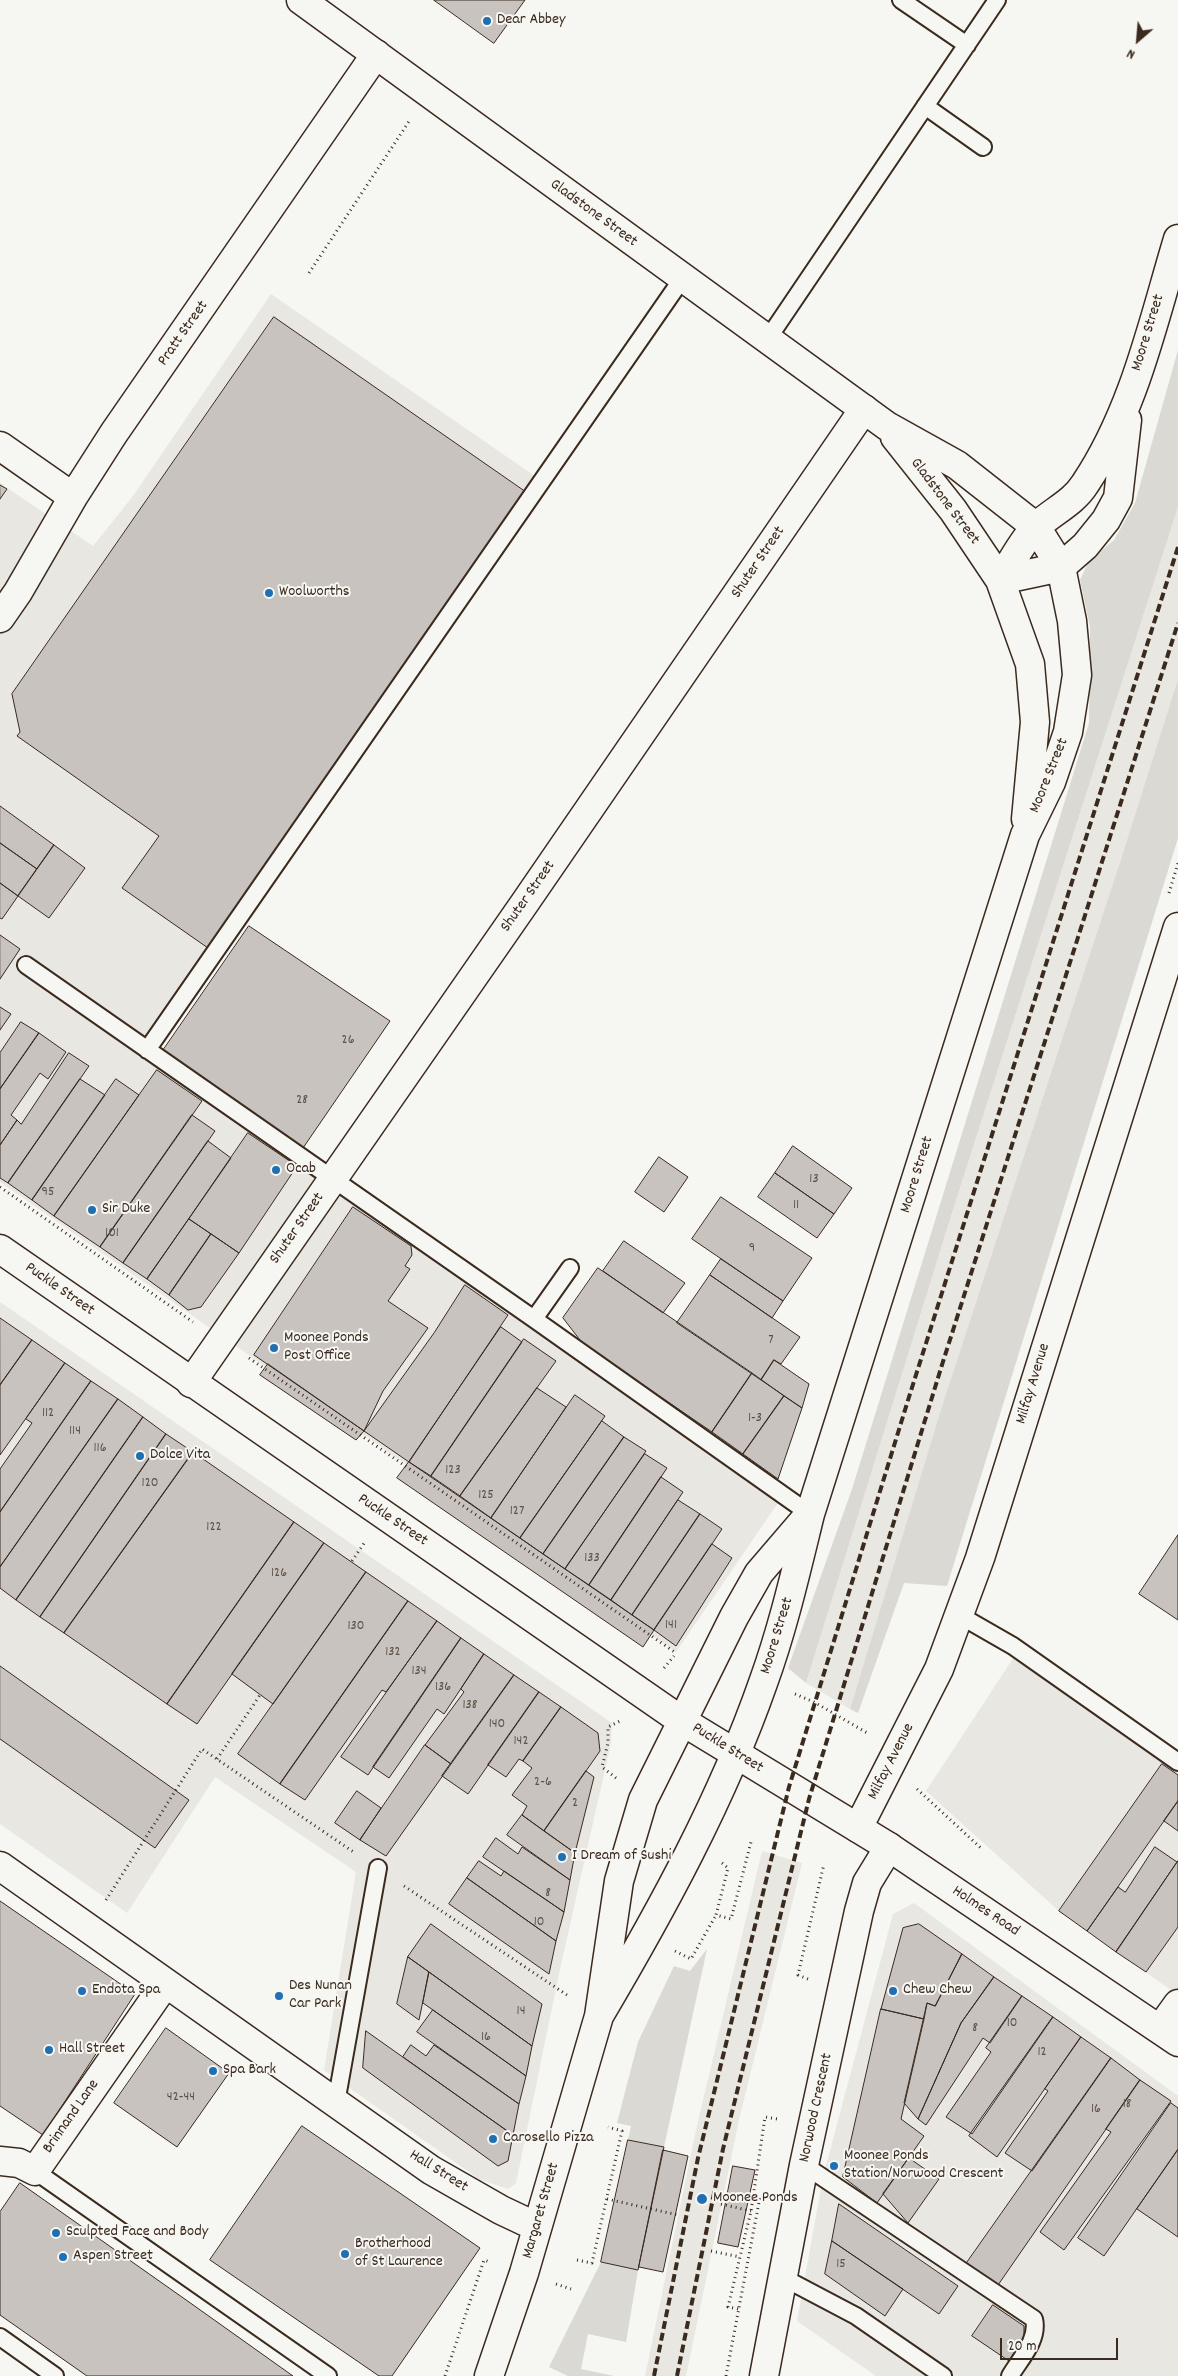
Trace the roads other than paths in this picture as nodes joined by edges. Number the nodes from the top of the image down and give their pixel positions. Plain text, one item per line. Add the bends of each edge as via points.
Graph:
1 (300, 0) edge
2 (901, 0) edge
3 (997, 0) edge
4 (967, 45) junction
5 (376, 54) junction
6 (925, 106) junction
7 (983, 147) dead end
8 (1178, 239) edge
9 (682, 279) junction
10 (767, 340) junction
11 (1129, 398) junction
12 (864, 409) junction
13 (886, 426) junction
14 (0, 446) edge
15 (73, 497) junction
16 (1036, 527) junction
17 (1061, 567) junction
18 (1000, 580) junction
19 (0, 618) edge
20 (1025, 835) junction
21 (1178, 926) edge
22 (26, 965) dead end
23 (147, 1050) junction
24 (333, 1180) junction
25 (0, 1249) edge
26 (570, 1268) dead end
27 (534, 1319) junction
28 (191, 1383) junction
29 (810, 1514) junction
30 (959, 1615) junction
31 (682, 1721) junction
32 (735, 1755) junction
33 (1178, 1762) edge
34 (789, 1787) joint
35 (858, 1828) junction
36 (889, 1847) junction
37 (0, 1866) edge
38 (378, 1868) road end
39 (165, 1984) junction
40 (1178, 2004) edge
41 (599, 2016) junction
42 (1169, 2036) edge
43 (336, 2103) junction
44 (0, 2161) edge
45 (804, 2165) junction
46 (35, 2171) junction
47 (537, 2227) junction
48 (782, 2277) junction
49 (0, 2337) edge
50 (55, 2376) edge
51 (328, 2376) edge
52 (489, 2376) edge
53 (764, 2376) edge
54 (943, 2376) edge
55 (1010, 2376) edge

1 - 5 street, Gladstone Street
2 - 4 lane
3 - 4 lane
4 - 6 lane
5 - 9 street, Gladstone Street
5 - 15 street, Pratt Street
6 - 7 lane
6 - 10 lane
8 - 11 street, Moore Street
9 - 10 street, Gladstone Street
9 - 23 lane
10 - 12 street, Gladstone Street
11 - 16 street, Moore Street via 1084,486 1070,502
11 - 17 street, Moore Street via 1118,498 1106,520 1085,546
12 - 13 street, Gladstone Street
12 - 24 street, Shuter Street
13 - 16 street, Gladstone Street via 957,465
13 - 18 street, Gladstone Street via 953,510
14 - 15 street
15 - 19 street, Pratt Street
16 - 17 street, Moore Street
16 - 18 street, Moore Street
17 - 18 street, Moore Street
17 - 20 street, Moore Street via 1072,621 1077,675 1068,732 1051,782
18 - 20 street, Moore Street via 1030,664 1036,722
20 - 29 street, Moore Street
21 - 30 street, Milfay Avenue via 980,1558
22 - 23 lane
23 - 24 lane
24 - 27 lane
24 - 28 street, Shuter Street
25 - 28 street, Puckle Street
26 - 27 lane
27 - 29 lane
28 - 31 street, Puckle Street
29 - 31 street, Moore Street via 759,1573
29 - 32 street, Moore Street via 787,1609 764,1682
30 - 33 lane via 1013,1646
30 - 35 street, Milfay Avenue via 939,1668
31 - 32 street, Puckle Street
31 - 41 street, Margaret Street via 643,1800 619,1880
32 - 34 street, Puckle Street
32 - 41 street, Margaret Street via 657,1918
34 - 35 street, Holmes Road
35 - 36 street, Holmes Road
36 - 42 street, Holmes Road
36 - 45 street, Norwood Crescent via 867,1883 859,1911
37 - 39 street, Hall Street
38 - 43 lane
39 - 43 street, Hall Street
39 - 46 street, Brinnand Lane
40 - 42 street
41 - 47 street, Margaret Street
43 - 47 street, Hall Street via 431,2170
44 - 46 street, Brinnand Lane via 19,2163
45 - 48 street, Norwood Crescent
45 - 55 lane via 1034,2319 1035,2336
46 - 51 lane
47 - 52 street, Margaret Street
48 - 53 street, Norwood Crescent
48 - 54 lane via 856,2316
49 - 50 lane

